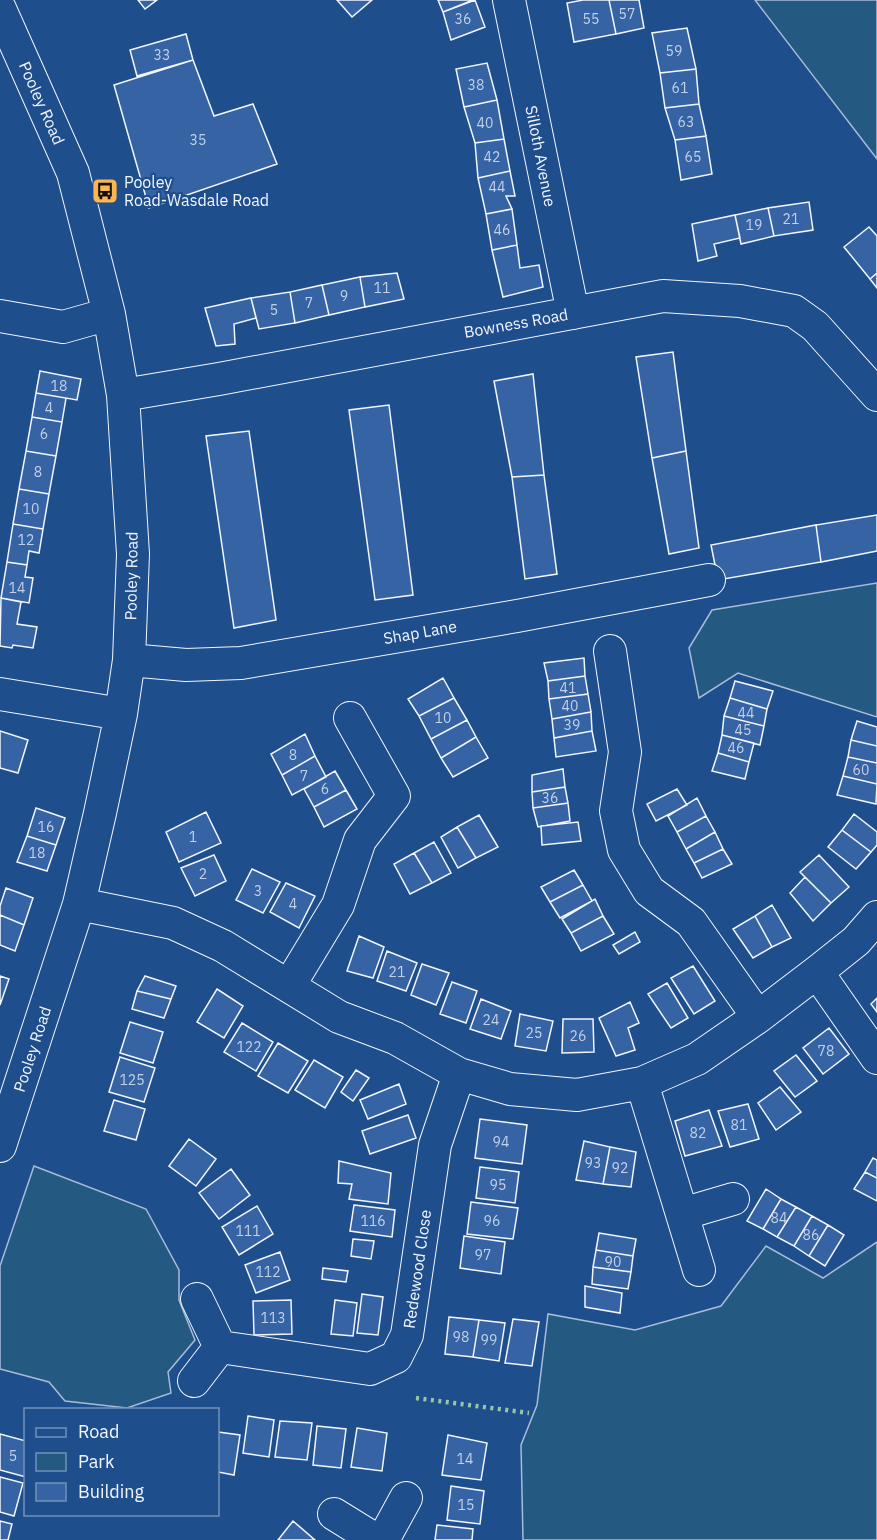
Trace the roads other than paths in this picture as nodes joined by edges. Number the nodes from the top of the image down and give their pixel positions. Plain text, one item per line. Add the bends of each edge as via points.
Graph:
1 (509, 0) edge
2 (0, 9) edge
3 (573, 313) junction
4 (108, 314) junction
5 (0, 316) edge
6 (877, 394) edge
7 (123, 395) junction
8 (709, 580) dead end
9 (610, 651) dead end
10 (129, 660) junction
11 (0, 694) edge
12 (121, 714) junction
13 (350, 718) dead end
14 (79, 904) junction
15 (877, 917) edge
16 (817, 972) junction
17 (289, 986) junction
18 (758, 1017) junction
19 (877, 1058) edge
20 (459, 1074) junction
21 (642, 1083) junction
22 (0, 1146) edge
23 (733, 1199) dead end
24 (682, 1214) junction
25 (699, 1270) dead end
26 (197, 1299) dead end
27 (220, 1347) junction
28 (194, 1381) dead end
29 (406, 1498) dead end
30 (334, 1514) dead end
31 (376, 1540) edge
32 (383, 1540) edge

1 - 3 street, Silloth Avenue
2 - 4 street, Pooley Road via 73,173
3 - 6 street, Bowness Road via 663,296 740,300 794,311 815,326
3 - 7 street, Bowness Road
4 - 5 street via 63,327
4 - 7 street, Pooley Road
7 - 10 street, Pooley Road via 133,554
8 - 10 street, Shap Lane via 241,663 186,665
9 - 18 street via 625,752 616,811 624,849 649,891 691,922
10 - 12 street, Pooley Road
11 - 12 street
12 - 14 street, Pooley Road
13 - 17 street via 394,796 360,840 338,905
14 - 17 street via 173,923 223,946
14 - 22 street, Pooley Road
15 - 16 street via 856,941
16 - 18 street
16 - 19 street
17 - 20 street via 339,1017 395,1038
18 - 21 street via 697,1059
20 - 21 street via 510,1089 577,1095
20 - 27 street, Redewood Close via 435,1145 407,1335 396,1357 370,1369
21 - 24 street
23 - 24 street
24 - 25 street
26 - 27 street
27 - 28 street
29 - 32 street
30 - 31 street

